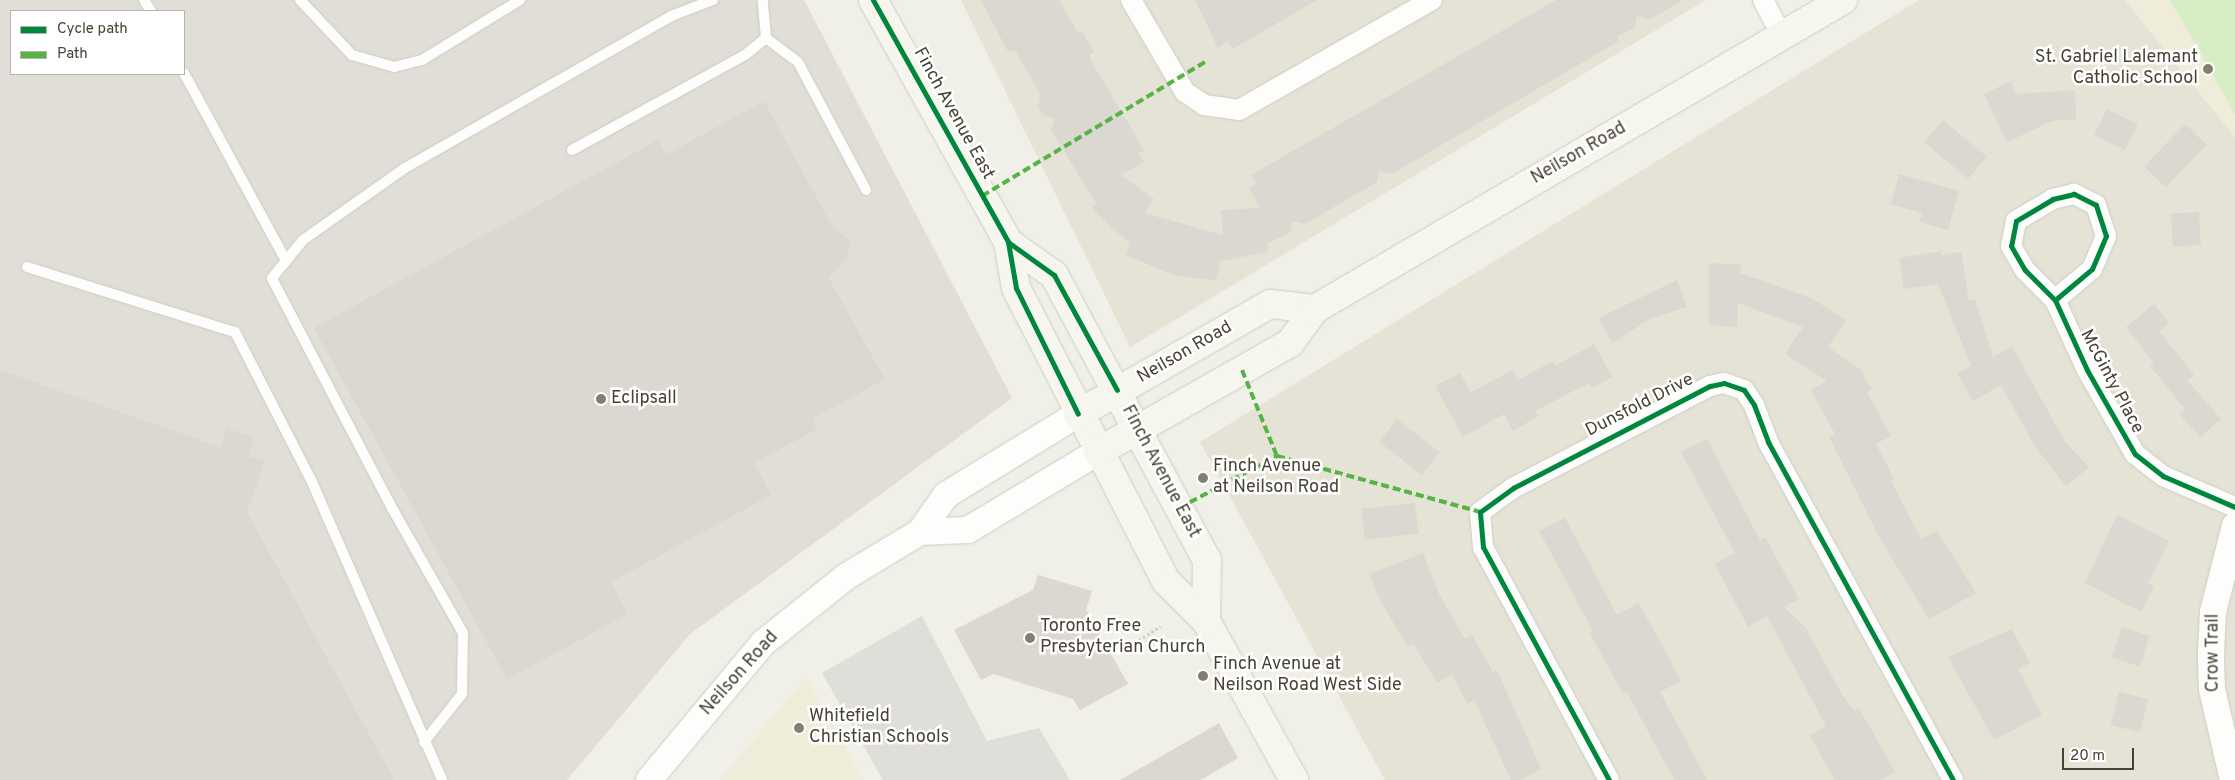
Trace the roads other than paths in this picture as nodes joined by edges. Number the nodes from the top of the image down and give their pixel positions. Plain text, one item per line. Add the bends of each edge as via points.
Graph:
1 (300, 0) edge
2 (520, 0) edge
3 (713, 0) edge
4 (763, 0) edge
5 (873, 0) edge
6 (1130, 0) edge
7 (1432, 0) edge
8 (1763, 0) edge
9 (1843, 0) edge
10 (1782, 35) junction
11 (766, 38) junction
12 (185, 75) edge
13 (572, 150) dead end
14 (866, 190) dead end
15 (1008, 242) junction
16 (286, 261) junction
17 (27, 267) dead end
18 (2055, 300) junction
19 (1315, 309) junction
20 (1117, 390) junction
21 (1078, 414) junction
22 (1138, 430) junction
23 (1098, 452) junction
24 (2235, 507) edge
25 (2235, 526) edge
26 (920, 532) junction
27 (1206, 621) junction
28 (424, 742) junction
29 (442, 780) edge
30 (649, 780) edge
31 (1294, 780) edge
32 (1609, 780) edge
33 (1953, 780) edge
34 (2233, 780) edge

1 - 2 lane via 352,55 394,66 422,60
3 - 16 lane via 671,16 405,168 304,240
4 - 11 lane
5 - 15 main road, Finch Avenue East
6 - 7 street via 1185,92 1204,105 1239,110
8 - 10 street
9 - 10 main road, Neilson Road
10 - 19 main road, Neilson Road
11 - 13 lane via 745,55
11 - 14 lane via 798,62
12 - 16 lane
15 - 20 main road, Finch Avenue East via 1054,275
15 - 21 main road, Finch Avenue East via 1016,288
16 - 28 lane via 272,278 392,508 463,633 462,694
17 - 28 lane via 235,332 312,482
18 - 18 street, McGinty Place via 2092,269 2106,236 2096,205 2074,194 2053,199 2016,221 2011,246 2025,270
18 - 24 street, McGinty Place via 2087,370 2135,454 2163,476
19 - 20 main road, Neilson Road via 1270,304
19 - 22 main road, Neilson Road via 1290,343
20 - 21 main road, Neilson Road
20 - 22 main road, Finch Avenue East
21 - 23 main road, Finch Avenue East
21 - 26 street, Neilson Road via 946,494
22 - 23 main road, Neilson Road
22 - 27 main road, Finch Avenue East via 1207,560
23 - 26 street, Neilson Road via 968,530
23 - 27 main road, Finch Avenue East via 1166,581
25 - 34 street, Crow Trail via 2212,612 2211,654 2212,689
26 - 30 street, Neilson Road via 847,576 763,643
27 - 31 main road, Finch Avenue East
28 - 29 lane
32 - 33 street, Dunsfold Drive via 1483,547 1480,512 1513,488 1710,386 1724,383 1744,390 1754,404 1768,442

